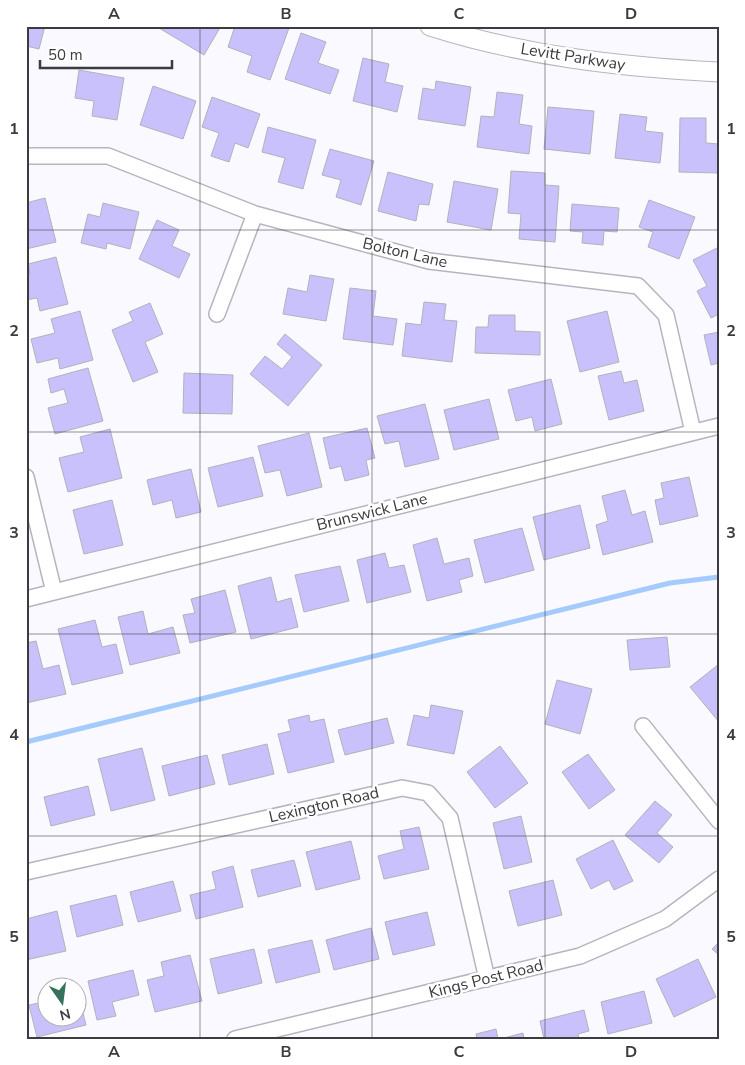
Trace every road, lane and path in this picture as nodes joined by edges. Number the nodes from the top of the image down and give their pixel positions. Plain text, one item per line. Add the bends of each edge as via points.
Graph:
1 (430, 26) edge
2 (719, 72) edge
3 (26, 156) edge
4 (255, 214) junction
5 (217, 314) dead end
6 (719, 426) edge
7 (693, 432) junction
8 (26, 478) edge
9 (54, 592) junction
10 (26, 599) edge
11 (643, 726) dead end
12 (719, 821) edge
13 (26, 872) edge
14 (719, 878) edge
15 (486, 979) junction
16 (235, 1039) edge

1 - 2 street, Levitt Parkway via 521,50 588,62
3 - 4 street, Bolton Lane via 108,156
4 - 5 street
4 - 7 street, Bolton Lane via 429,261 638,286 666,315
6 - 7 street, Brunswick Lane
7 - 9 street, Brunswick Lane
8 - 9 street
9 - 10 street, Brunswick Lane
11 - 12 street
13 - 15 street, Lexington Road via 402,788 428,794 450,818
14 - 15 street, Kings Post Road via 664,919 580,956
15 - 16 street, Kings Post Road

